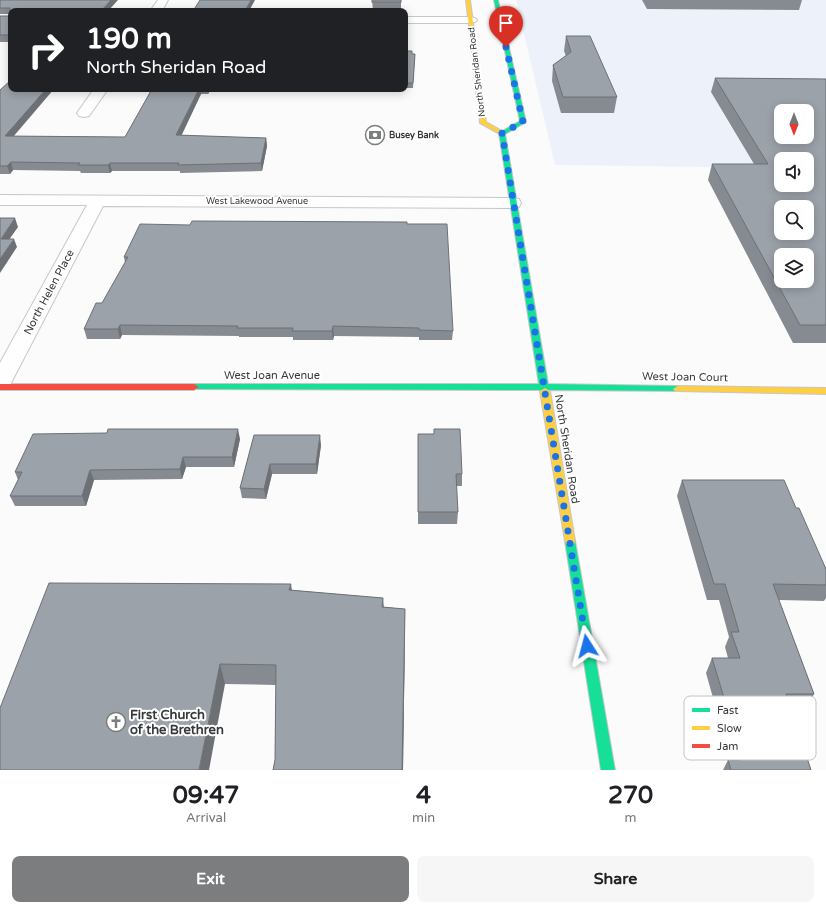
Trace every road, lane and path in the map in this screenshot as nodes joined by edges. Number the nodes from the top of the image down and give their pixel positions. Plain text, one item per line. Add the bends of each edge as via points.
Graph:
1 (496, 0) edge
2 (473, 1) edge
3 (408, 20) edge
4 (471, 20) junction
5 (481, 35) dead end
6 (474, 44) junction
7 (99, 92) edge
8 (84, 113) dead end
9 (502, 133) junction
10 (0, 200) edge
11 (98, 200) junction
12 (513, 203) junction
13 (0, 383) edge
14 (0, 388) edge
15 (544, 388) junction
16 (826, 391) edge
17 (608, 770) edge

1 - 9 main road via 494,21 523,122
2 - 4 main road, North Sheridan Road
3 - 4 street
4 - 6 main road, North Sheridan Road
5 - 6 main road
6 - 9 main road, North Sheridan Road via 483,123
7 - 8 street
9 - 12 main road, North Sheridan Road
10 - 11 street, West Lakewood Avenue
11 - 12 street, West Lakewood Avenue
11 - 13 street, North Helen Place
12 - 15 main road, North Sheridan Road
14 - 15 main road, West Joan Avenue
15 - 16 main road, West Joan Court
15 - 17 main road, North Sheridan Road

